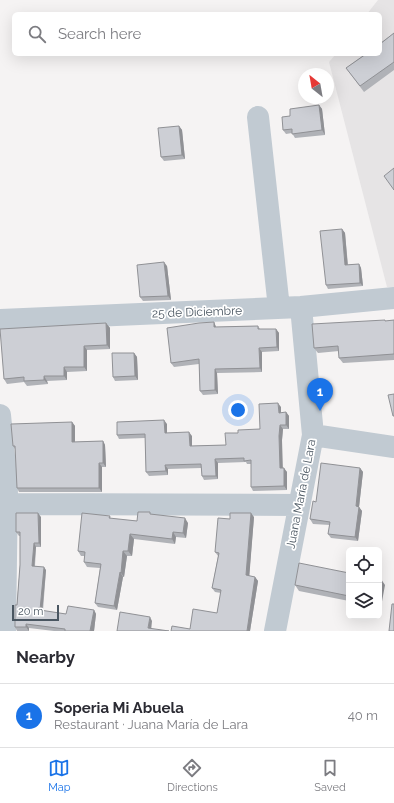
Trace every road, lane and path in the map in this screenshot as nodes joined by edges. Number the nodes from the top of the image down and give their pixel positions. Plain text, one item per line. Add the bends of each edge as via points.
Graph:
1 (258, 117) dead end
2 (394, 298) edge
3 (301, 307) junction
4 (279, 308) junction
5 (0, 320) edge
6 (0, 415) edge
7 (313, 435) junction
8 (394, 447) edge
9 (4, 492) edge
10 (299, 505) junction
11 (5, 631) edge
12 (275, 631) edge

1 - 4 street
2 - 3 street, 25 de Diciembre
3 - 4 street, 25 de Diciembre
3 - 7 street, Juana María de Lara
4 - 5 street, 25 de Diciembre
6 - 9 street
7 - 8 street
7 - 10 street, Juana María de Lara
9 - 10 street
9 - 11 street
10 - 12 street, Juana María de Lara

